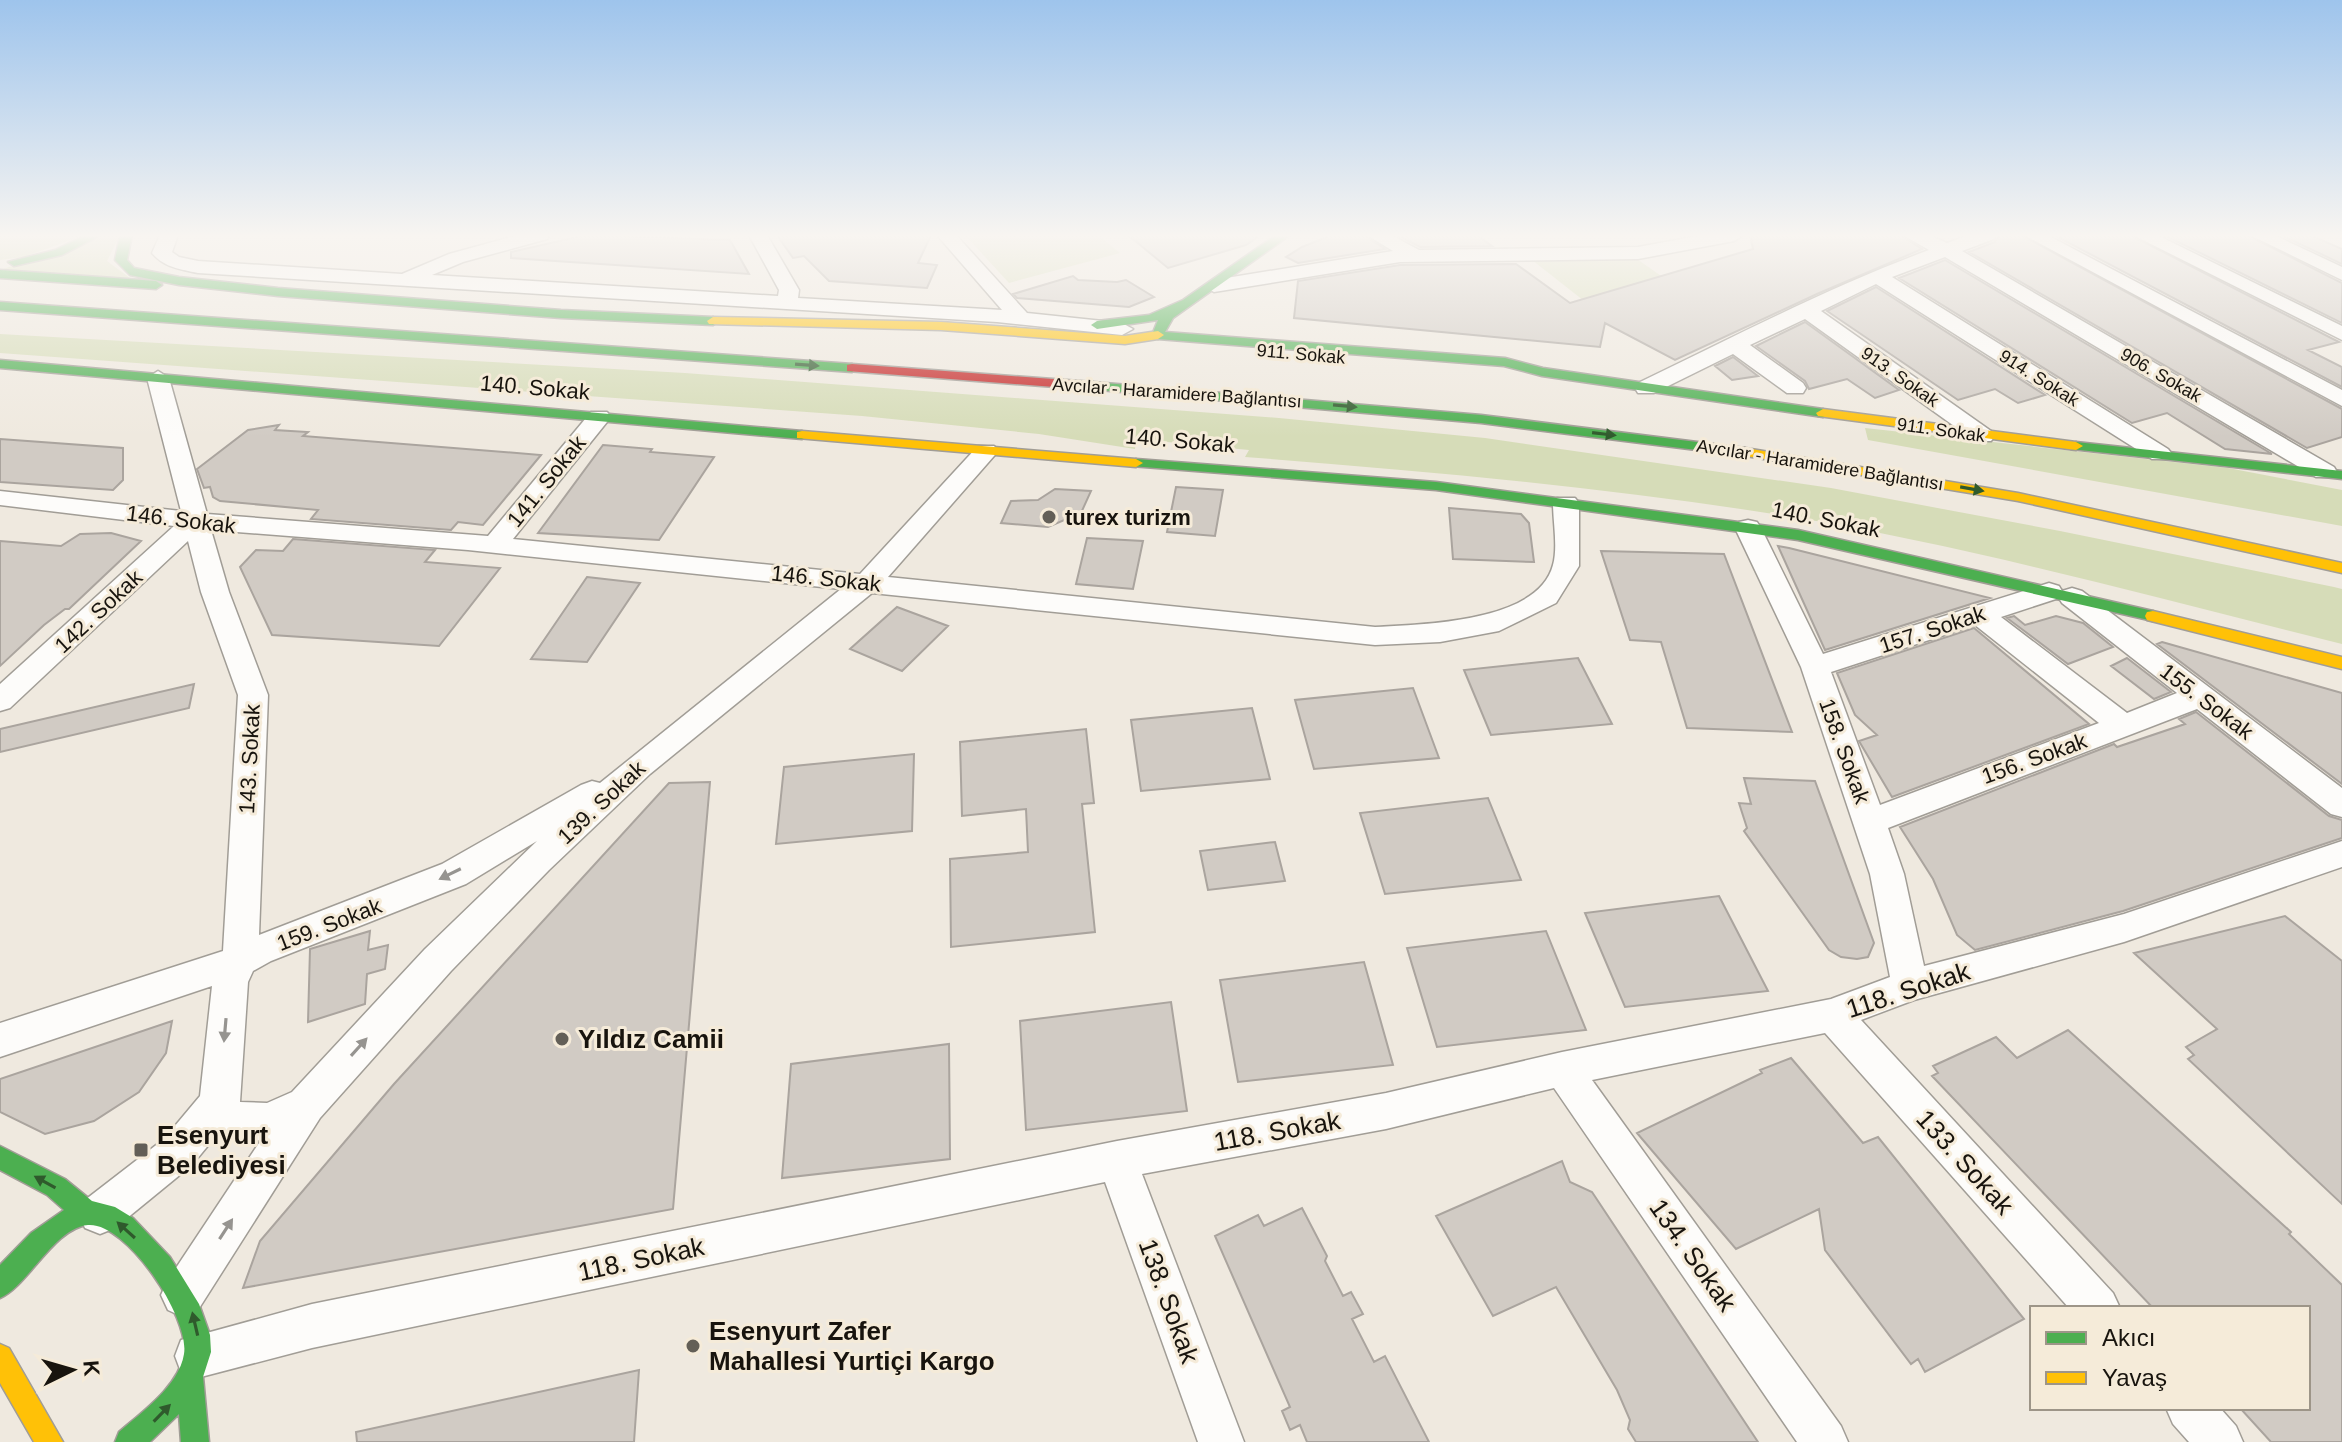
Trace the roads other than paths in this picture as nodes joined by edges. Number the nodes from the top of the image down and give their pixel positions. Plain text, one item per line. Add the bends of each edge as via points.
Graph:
1 (191, 302) edge
2 (421, 302) edge
3 (761, 302) edge
4 (1006, 302) edge
5 (1183, 302) edge
6 (1189, 302) edge
7 (1194, 302) edge
8 (1822, 302) edge
9 (1919, 302) edge
10 (2036, 302) edge
11 (2160, 302) edge
12 (2278, 302) edge
13 (787, 304) joint
14 (0, 306) edge
15 (1806, 310) junction
16 (640, 318) junction
17 (1020, 318) junction
18 (1097, 325) junction
19 (2342, 334) edge
20 (1158, 335) junction
21 (166, 337) dead end
22 (1215, 339) junction
23 (1734, 344) junction
24 (1013, 350) dead end
25 (936, 355) dead end
26 (729, 359) junction
27 (0, 364) edge
28 (1542, 372) junction
29 (158, 378) junction
30 (1646, 388) junction
31 (1795, 388) dead end
32 (2342, 399) edge
33 (599, 417) junction
34 (1983, 436) junction
35 (986, 451) junction
36 (2160, 454) junction
37 (2333, 474) edge
38 (0, 498) edge
39 (1566, 503) junction
40 (196, 520) junction
41 (1748, 528) junction
42 (494, 545) junction
43 (2342, 568) edge
44 (868, 582) junction
45 (2060, 595) junction
46 (1979, 614) junction
47 (2342, 663) edge
48 (1815, 667) junction
49 (2200, 696) junction
50 (0, 701) edge
51 (2124, 726) junction
52 (639, 766) junction
53 (2342, 805) edge
54 (1870, 822) junction
55 (505, 843) junction
56 (2342, 854) edge
57 (537, 861) junction
58 (240, 961) junction
59 (1910, 985) junction
60 (1832, 1015) junction
61 (0, 1040) edge
62 (1562, 1069) junction
63 (219, 1103) junction
64 (306, 1105) junction
65 (0, 1157) edge
66 (1117, 1160) junction
67 (93, 1213) junction
68 (0, 1285) edge
69 (183, 1295) junction
70 (2096, 1306) edge
71 (0, 1357) edge
72 (194, 1367) junction
73 (2191, 1410) edge
74 (49, 1442) edge
75 (129, 1442) edge
76 (195, 1442) edge
77 (1221, 1442) edge
78 (1825, 1442) edge
79 (2220, 1442) edge

1 - 25 main road
2 - 16 main road
3 - 13 street
4 - 17 street
5 - 18 main road via 1152,318
6 - 20 main road via 1169,315
7 - 22 main road via 1190,323
8 - 15 street
9 - 36 street, 914. Sokak
10 - 37 street, 906. Sokak
11 - 32 street
12 - 19 street
13 - 17 street
14 - 26 main road, Avcılar - Haramidere Bağlantısı
15 - 23 street
15 - 34 street, 913. Sokak
16 - 20 main road via 941,326 1125,340
16 - 24 main road
17 - 18 street
18 - 20 street
20 - 22 main road, 911. Sokak
20 - 28 main road, 911. Sokak via 1206,346
21 - 26 main road via 610,362
22 - 28 main road, 911. Sokak via 1492,361
23 - 30 street
23 - 31 street
26 -> 43 main road, Avcılar - Haramidere Bağlantısı via 1426,413 1690,444 2015,497
27 - 29 main road, 140. Sokak
28 - 30 main road, 911. Sokak
29 - 33 main road, 140. Sokak
29 - 40 street, 143. Sokak
30 - 34 main road, 911. Sokak
33 - 35 main road, 140. Sokak
33 - 42 street, 141. Sokak
34 - 36 main road, 911. Sokak
35 - 39 main road, 140. Sokak via 1421,484
35 - 44 street, 139. Sokak
36 - 37 main road, 911. Sokak
38 - 40 street, 146. Sokak
39 - 41 main road, 140. Sokak
39 - 44 street, 146. Sokak via 1566,566 1546,597 1499,622 1440,633 1375,636
40 - 42 street, 146. Sokak
40 - 50 street, 142. Sokak
40 - 58 street, 143. Sokak via 215,592 253,695
41 - 45 main road, 140. Sokak
41 - 48 street, 158. Sokak
42 - 44 street, 146. Sokak
44 - 52 street, 139. Sokak
45 - 46 street, 157. Sokak
45 - 47 main road, 140. Sokak
45 - 49 street, 155. Sokak
46 - 48 street, 157. Sokak
46 - 51 street
48 - 54 street, 158. Sokak
49 - 51 street, 156. Sokak
49 - 53 street, 155. Sokak
51 - 54 street, 156. Sokak
52 - 55 street, 159. Sokak
52 - 57 street, 139. Sokak
54 - 59 street, 158. Sokak via 1887,874
55 - 57 street via 530,842 538,850
55 -> 58 street, 159. Sokak via 454,874
56 - 59 street, 118. Sokak via 2124,928
64 -> 57 street, 139. Sokak
58 - 61 street, 159. Sokak
58 -> 63 street, 143. Sokak via 230,982
59 - 60 street, 118. Sokak
60 - 62 street, 118. Sokak
60 - 70 street, 133. Sokak
62 - 66 street, 118. Sokak via 1386,1111
62 - 78 street, 134. Sokak
63 - 64 street, 139. Sokak via 227,1116 248,1123 268,1121
63 - 67 street via 178,1152
69 -> 64 street
67 -> 65 main road
66 - 72 street, 118. Sokak via 312,1326
66 - 77 street, 138. Sokak
67 - 68 main road via 69,1222 13,1267
69 -> 67 main road via 121,1224
72 -> 69 main road via 197,1320
71 - 74 main road
75 -> 72 main road via 159,1417
72 - 76 main road
73 - 79 street

